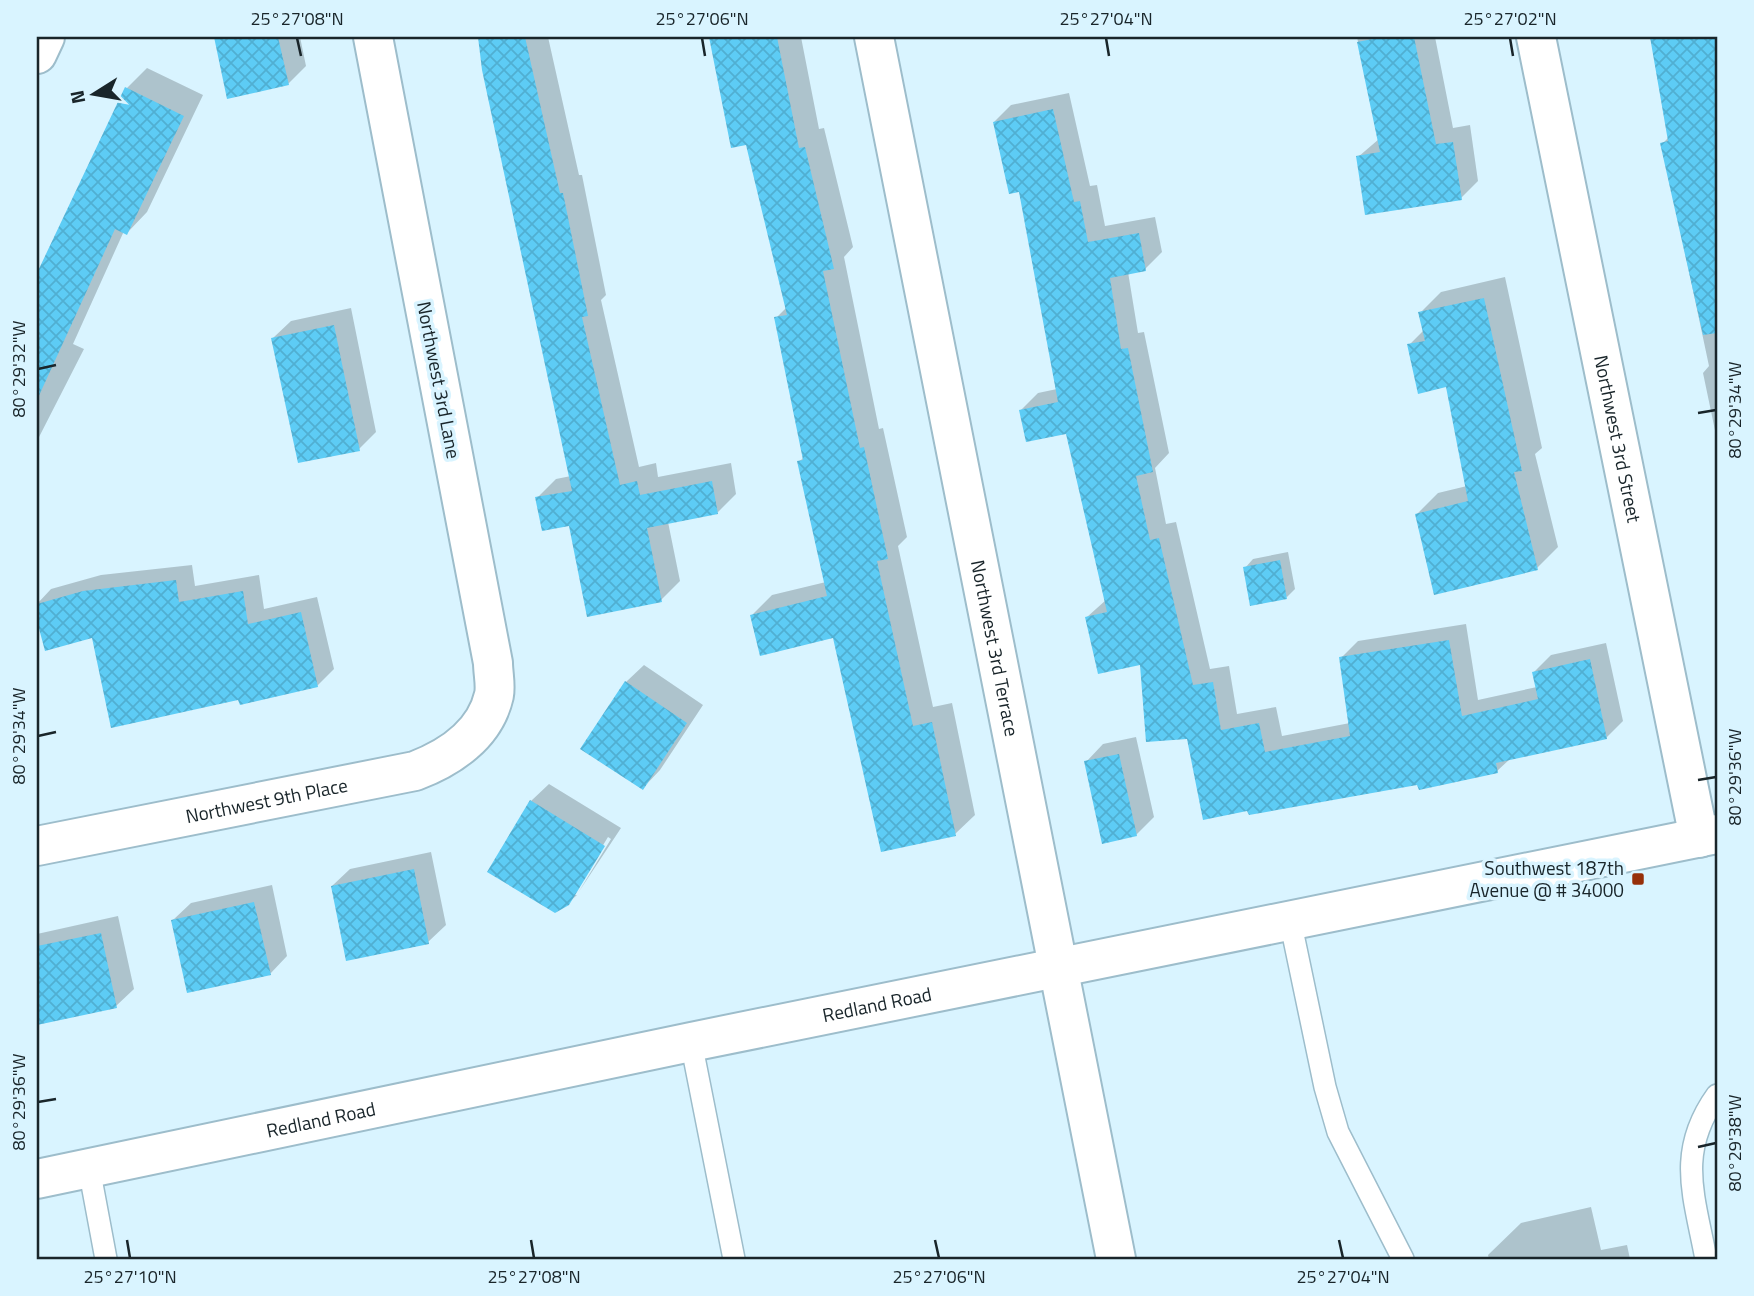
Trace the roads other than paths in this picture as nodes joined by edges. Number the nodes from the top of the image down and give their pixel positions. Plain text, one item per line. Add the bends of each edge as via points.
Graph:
1 (46, 37) edge
2 (373, 37) edge
3 (874, 37) edge
4 (1536, 37) edge
5 (37, 54) edge
6 (481, 722) joint
7 (1712, 841) edge
8 (37, 846) edge
9 (1290, 920) junction
10 (1059, 969) junction
11 (691, 1042) junction
12 (1717, 1095) edge
13 (89, 1168) junction
14 (37, 1179) edge
15 (106, 1259) edge
16 (734, 1259) edge
17 (1116, 1259) edge
18 (1404, 1259) edge
19 (1706, 1259) edge

1 - 5 street
2 - 6 street, Northwest 3rd Lane via 493,663 494,695
3 - 10 street, Northwest 3rd Terrace
4 - 7 street, Northwest 3rd Street
6 - 8 street, Northwest 9th Place via 464,745 444,760 415,771
7 - 9 street, Redland Road
9 - 10 street, Redland Road
9 - 18 lane via 1338,1132
10 - 11 street, Redland Road
10 - 17 street, Northwest 3rd Terrace
11 - 13 street, Redland Road
11 - 16 lane
12 - 19 lane via 1694,1136 1690,1162
13 - 14 street, Redland Road
13 - 15 lane

